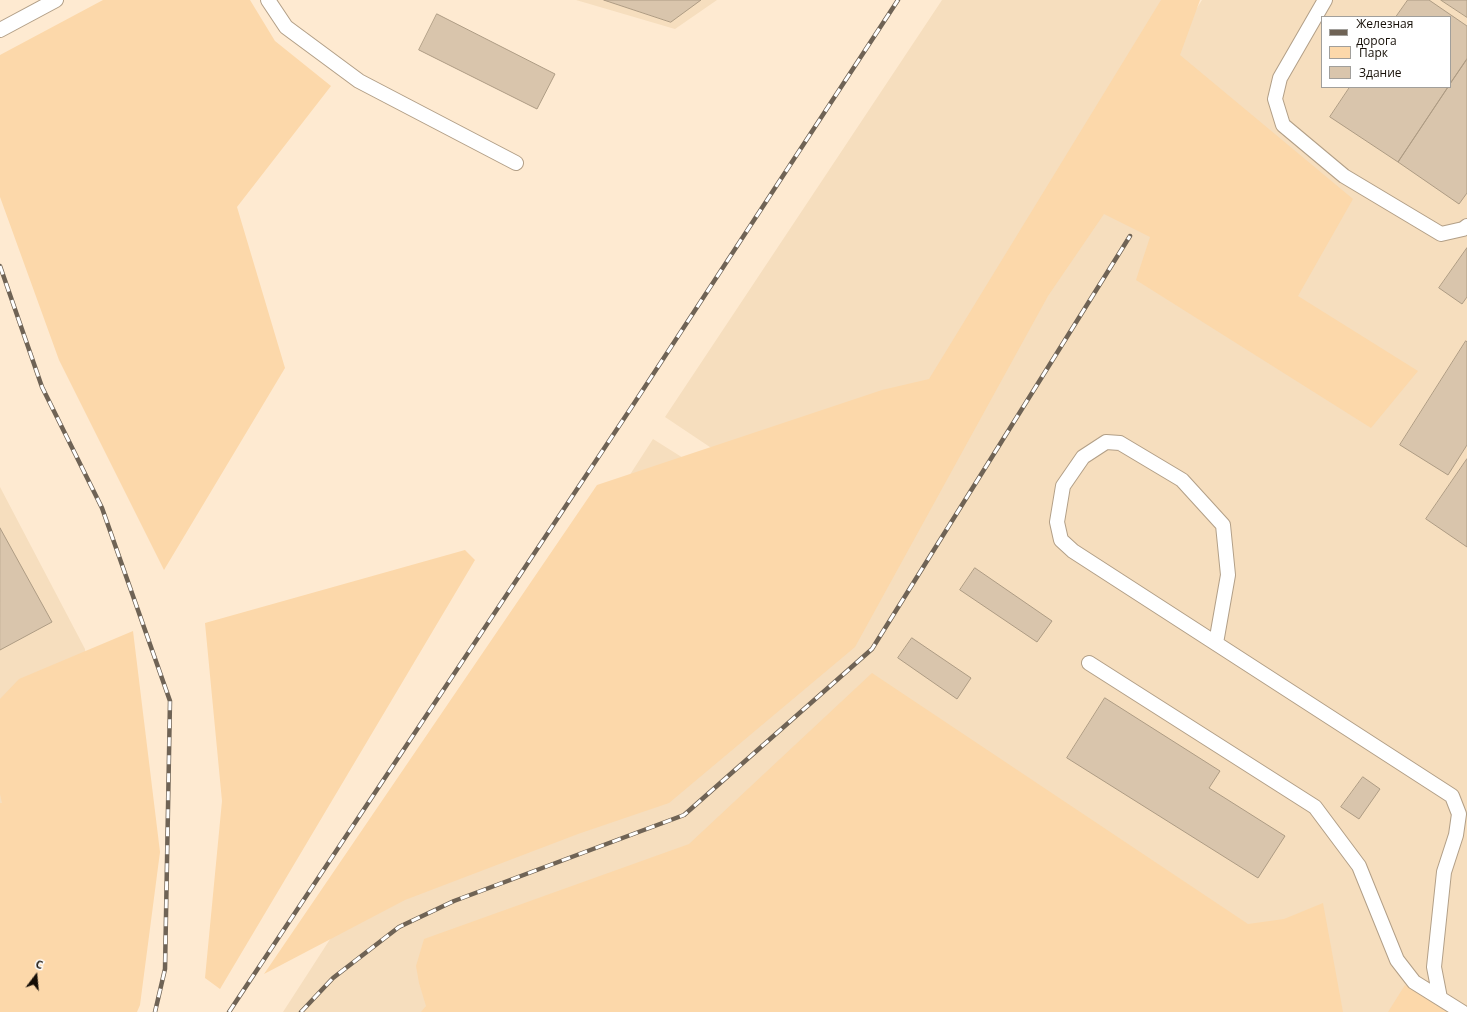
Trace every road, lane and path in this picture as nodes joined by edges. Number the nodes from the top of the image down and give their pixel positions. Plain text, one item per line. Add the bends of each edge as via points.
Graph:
1 (56, 0) edge
2 (268, 0) edge
3 (1325, 0) edge
4 (0, 30) edge
5 (516, 163) dead end
6 (1467, 226) edge
7 (1216, 643) junction
8 (1089, 663) dead end
9 (1440, 998) junction
10 (1462, 1012) edge

1 - 4 lane
2 - 5 lane via 286,27 359,81
3 - 6 lane via 1280,78 1275,99 1283,125 1344,176 1441,234
7 - 7 lane via 1073,551 1061,540 1057,522 1063,486 1083,457 1106,442 1120,443 1182,480 1223,525 1228,575
7 - 9 lane via 1452,796 1458,814 1457,828 1444,872 1434,966
8 - 9 lane via 1315,807 1359,866 1397,960 1414,982
9 - 10 lane

